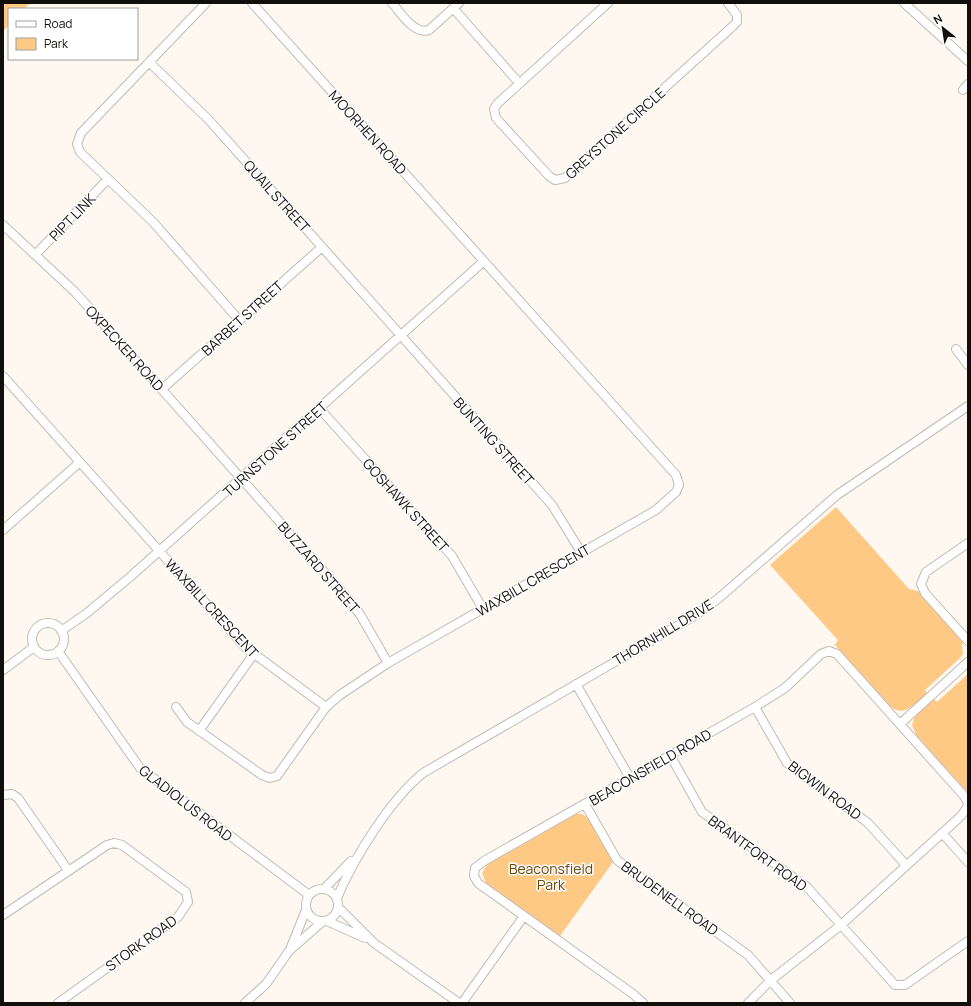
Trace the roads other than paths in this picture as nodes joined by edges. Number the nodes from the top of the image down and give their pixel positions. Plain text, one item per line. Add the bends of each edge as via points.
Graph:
1 (206, 3) edge
2 (252, 3) edge
3 (392, 3) edge
4 (608, 3) edge
5 (728, 3) edge
6 (904, 3) edge
7 (456, 6) edge
8 (968, 61) edge
9 (149, 62) junction
10 (519, 83) junction
11 (108, 179) junction
12 (3, 225) edge
13 (322, 247) junction
14 (36, 254) junction
15 (484, 261) junction
16 (239, 320) junction
17 (400, 335) junction
18 (956, 349) dead end
19 (968, 365) edge
20 (3, 376) edge
21 (162, 390) junction
22 (968, 406) edge
23 (320, 408) junction
24 (80, 462) junction
25 (241, 479) junction
26 (3, 530) edge
27 (968, 543) edge
28 (159, 551) junction
29 (581, 552) junction
30 (483, 609) junction
31 (61, 631) junction
32 (968, 641) edge
33 (34, 647) junction
34 (58, 651) junction
35 (252, 655) junction
36 (968, 662) edge
37 (388, 663) junction
38 (3, 670) edge
39 (576, 684) junction
40 (176, 707) dead end
41 (326, 707) junction
42 (755, 707) junction
43 (900, 724) junction
44 (199, 730) junction
45 (670, 755) junction
46 (630, 778) junction
47 (3, 795) edge
48 (586, 804) junction
49 (968, 805) edge
50 (942, 833) junction
51 (359, 853) junction
52 (968, 862) edge
53 (906, 865) junction
54 (68, 870) junction
55 (324, 889) junction
56 (308, 895) junction
57 (337, 898) junction
58 (338, 907) junction
59 (306, 910) junction
60 (3, 915) edge
61 (524, 916) junction
62 (324, 921) junction
63 (841, 925) junction
64 (968, 941) edge
65 (374, 943) junction
66 (289, 951) junction
67 (771, 980) junction
68 (58, 1003) edge
69 (245, 1003) edge
70 (459, 1003) edge
71 (462, 1003) edge
72 (642, 1003) edge
73 (748, 1003) edge
74 (790, 1003) edge

1 - 9 street
2 - 15 street, MOORHEN ROAD
3 - 7 street via 415,28 422,31 429,30
4 - 10 street, GREYSTONE CIRCLE
5 - 10 street, GREYSTONE CIRCLE via 737,15 733,26 562,180 552,179 494,115 497,104
6 - 8 street
7 - 10 street
9 - 11 street via 77,140 80,152
9 - 13 street, QUAIL STREET via 208,120
11 - 14 street, PIPT LINK
11 - 16 street via 153,222
12 - 14 street, OXPECKER ROAD
13 - 16 street, BARBET STREET
13 - 17 street, QUAIL STREET
14 - 21 street, OXPECKER ROAD via 75,292
15 - 17 street, TURNSTONE STREET
15 - 29 street, WAXBILL CRESCENT via 678,478 678,490 656,510
16 - 21 street, BARBET STREET
17 - 23 street, TURNSTONE STREET
17 - 29 street, BUNTING STREET via 552,505
18 - 19 street
20 - 24 street, WAXBILL CRESCENT
21 - 25 street, OXPECKER ROAD
22 - 39 street, THORNHILL DRIVE via 837,495 706,608
23 - 25 street, TURNSTONE STREET
23 - 30 street, GOSHAWK STREET via 452,556
24 - 26 street
24 - 28 street, WAXBILL CRESCENT
25 - 28 street, TURNSTONE STREET
25 - 37 street, BUZZARD STREET via 355,606
27 - 32 street via 926,572 921,584 926,594
28 - 31 street, TURNSTONE STREET via 87,613
28 - 35 street, WAXBILL CRESCENT
29 - 30 street, WAXBILL CRESCENT
30 - 37 street, WAXBILL CRESCENT
31 - 33 street via 53,624 42,624 34,631
31 - 34 street via 63,642
33 - 34 street via 42,654 48,655
33 - 38 street
34 - 56 street, GLADIOLUS ROAD via 140,768
35 - 41 street, WAXBILL CRESCENT
35 - 44 street
36 - 43 street
37 - 41 street, WAXBILL CRESCENT via 340,694
39 - 46 street
39 - 51 street, THORNHILL DRIVE via 422,772 400,795
40 - 44 street via 183,718
41 - 44 street via 279,774 270,778
42 - 43 street, BEACONSFIELD ROAD via 785,688 821,654 832,651
42 - 45 street, BEACONSFIELD ROAD
42 - 53 street, BIGWIN ROAD via 787,763 864,819
43 - 49 street, BEACONSFIELD ROAD via 965,797
45 - 46 street, BEACONSFIELD ROAD
45 - 63 street, BRANTFORT ROAD via 702,812 807,887
46 - 48 street, BEACONSFIELD ROAD
47 - 54 street via 12,794 18,798
48 - 61 street, BEACONSFIELD ROAD via 475,868 474,876 478,883
48 - 67 street, BRUDENELL ROAD via 617,860 743,951
49 - 50 street, BEACONSFIELD ROAD via 965,812
50 - 52 street
50 - 53 street, BEACONSFIELD ROAD
51 - 55 street, THORNHILL DRIVE
51 - 57 street, THORNHILL DRIVE
53 - 63 street, BEACONSFIELD ROAD
54 - 60 street, STORK ROAD
54 - 68 street, STORK ROAD via 107,845 117,843 183,889 188,902 172,922
55 - 56 street via 318,889
55 - 57 street via 329,890
56 - 59 street
57 - 58 street
58 - 62 street via 335,914
58 - 65 street
59 - 62 street via 312,919
59 - 66 street
61 - 71 street
61 - 72 street, BEACONSFIELD ROAD
62 - 65 street via 345,927
62 - 66 street
63 - 64 street, BRANTFORT ROAD via 892,982 899,986 905,985
63 - 67 street, BEACONSFIELD ROAD
65 - 70 street
66 - 69 street via 266,984
67 - 73 street, BEACONSFIELD ROAD
67 - 74 street, BRUDENELL ROAD

